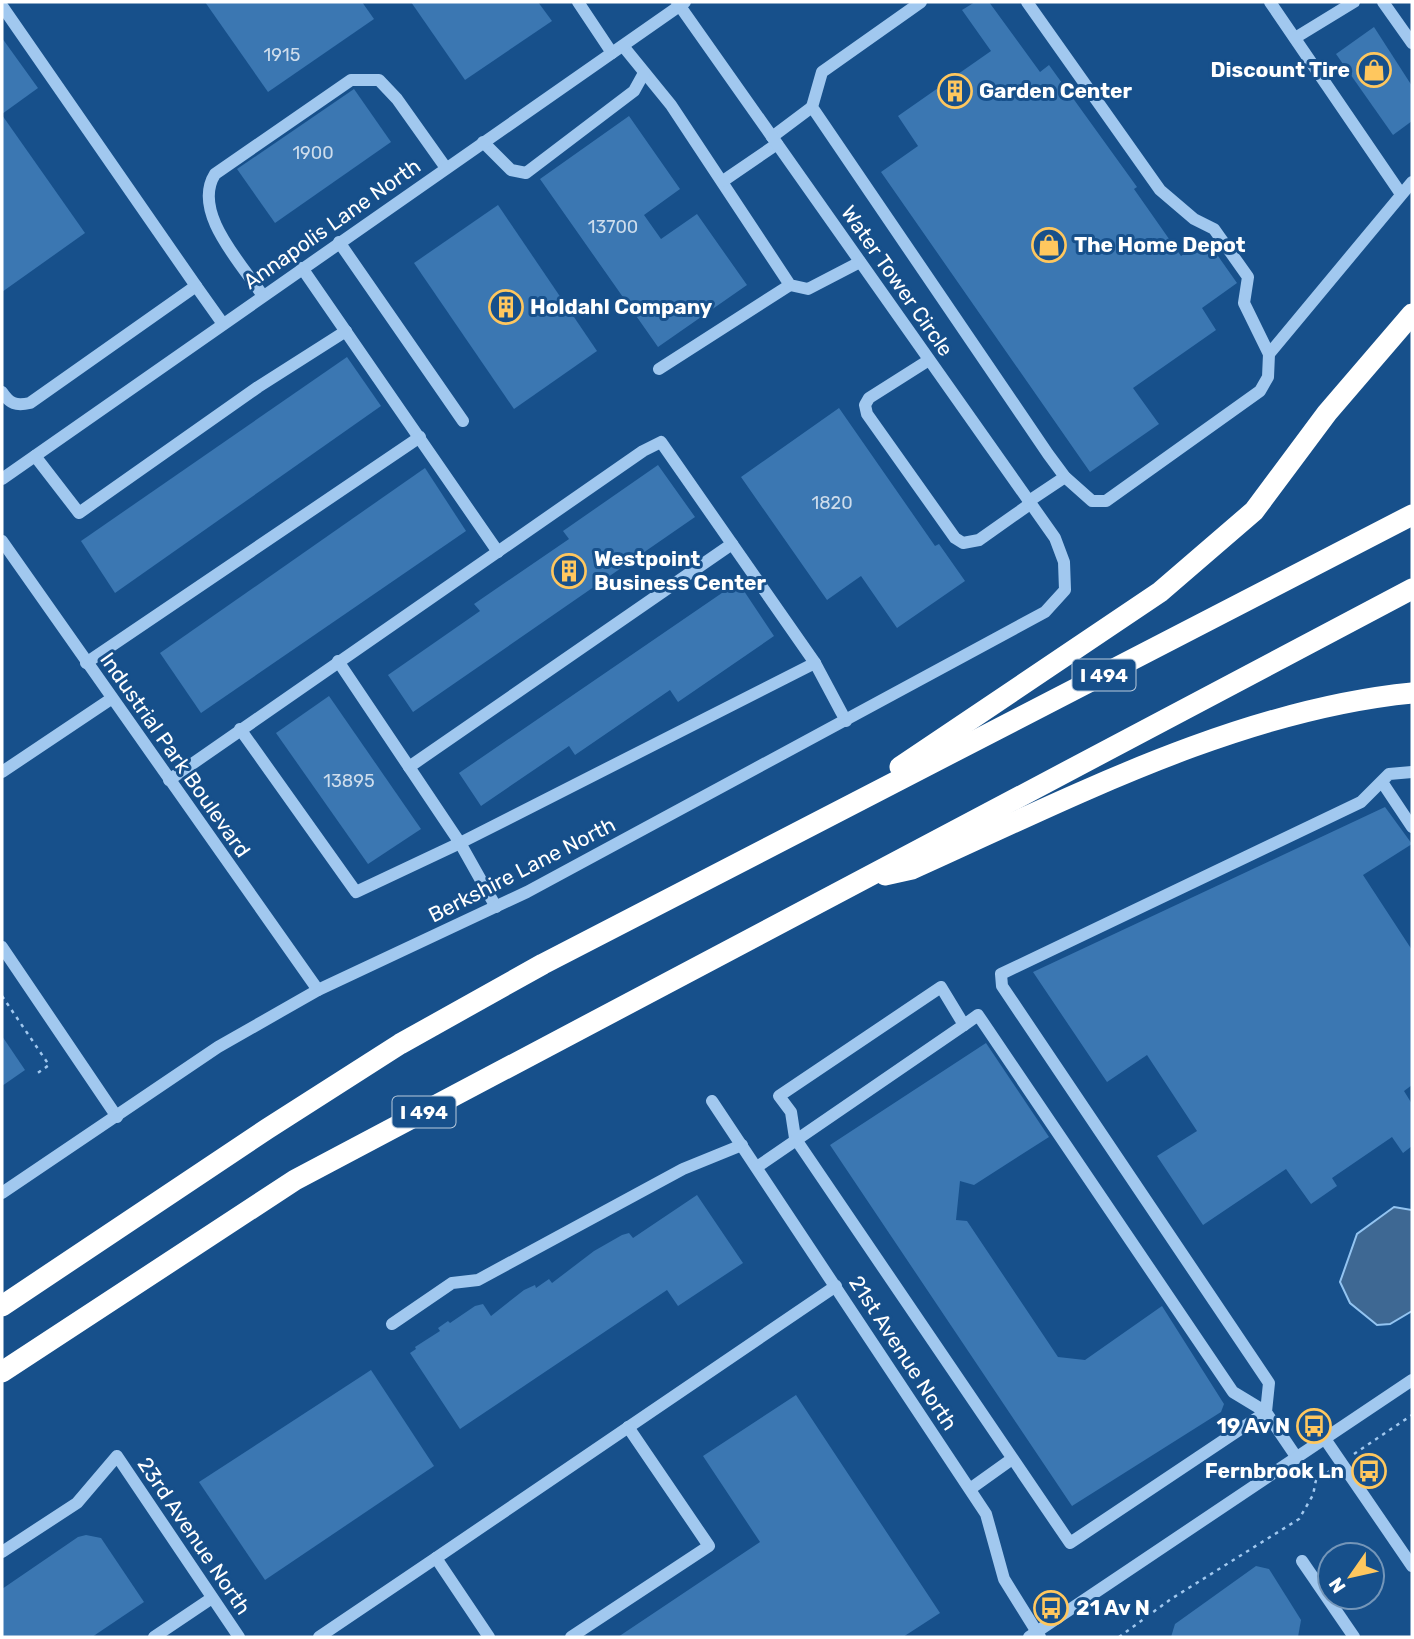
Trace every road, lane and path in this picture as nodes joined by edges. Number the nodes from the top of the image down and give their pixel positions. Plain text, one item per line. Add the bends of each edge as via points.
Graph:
1 (578, 2) edge
2 (921, 2) edge
3 (1027, 2) edge
4 (1270, 2) edge
5 (1354, 2) edge
6 (1383, 2) edge
7 (680, 3) edge
8 (2, 6) edge
9 (1295, 38) junction
10 (1412, 43) edge
11 (617, 49) junction
12 (643, 73) junction
13 (812, 107) junction
14 (774, 140) junction
15 (483, 142) junction
16 (446, 168) junction
17 (723, 181) junction
18 (1412, 182) edge
19 (1401, 194) junction
20 (339, 242) junction
21 (860, 262) junction
22 (302, 268) junction
23 (790, 285) junction
24 (196, 286) junction
25 (263, 296) junction
26 (1412, 314) edge
27 (223, 324) junction
28 (346, 331) junction
29 (1269, 354) junction
30 (929, 360) junction
31 (659, 369) dead end
32 (2, 392) edge
33 (463, 421) dead end
34 (420, 437) junction
35 (35, 456) junction
36 (1065, 477) junction
37 (2, 479) edge
38 (1030, 503) junction
39 (1412, 515) edge
40 (2, 541) edge
41 (732, 544) junction
42 (498, 552) junction
43 (1412, 589) edge
44 (1065, 590) joint
45 (338, 661) junction
46 (86, 663) junction
47 (815, 663) junction
48 (1412, 693) edge
49 (111, 699) junction
50 (846, 721) junction
51 (240, 729) junction
52 (409, 767) junction
53 (2, 772) edge
54 (1412, 772) edge
55 (169, 780) junction
56 (1382, 782) junction
57 (1412, 827) edge
58 (794, 833) junction
59 (460, 844) junction
60 (862, 879) junction
61 (496, 907) junction
62 (2, 947) edge
63 (318, 990) junction
64 (2, 996) edge
65 (964, 1025) junction
66 (35, 1075) dead end
67 (712, 1101) dead end
68 (117, 1118) junction
69 (795, 1138) junction
70 (742, 1145) junction
71 (757, 1167) junction
72 (2, 1193) edge
73 (836, 1286) junction
74 (2, 1306) edge
75 (392, 1324) dead end
76 (2, 1372) edge
77 (1412, 1380) edge
78 (1265, 1412) junction
79 (1412, 1415) edge
80 (628, 1427) junction
81 (1325, 1439) junction
82 (1297, 1458) junction
83 (1012, 1459) junction
84 (1341, 1463) junction
85 (970, 1489) junction
86 (2, 1552) edge
87 (436, 1558) junction
88 (1302, 1561) dead end
89 (1412, 1566) edge
90 (212, 1598) junction
91 (1035, 1636) edge
92 (154, 1637) edge
93 (239, 1637) edge
94 (319, 1637) edge
95 (489, 1637) edge
96 (571, 1637) edge
97 (1119, 1637) edge
98 (1354, 1637) edge

1 - 11 street
2 - 13 street via 822,72
3 - 29 street via 1160,190 1194,219 1214,229 1248,277 1244,303
4 - 9 street
5 - 9 street
6 - 10 street
7 - 11 street, Annapolis Lane North
7 - 14 street, Water Tower Circle
8 - 24 street
9 - 19 street
11 - 12 street
11 - 15 street, Annapolis Lane North
12 - 15 street via 634,91 526,173 511,170
12 - 17 street via 663,94
13 - 14 street
13 - 36 street
14 - 17 street
14 - 21 street, Water Tower Circle
15 - 16 street, Annapolis Lane North
16 - 20 street, Annapolis Lane North
16 - 25 street via 397,99 379,80 365,79 351,80 227,166 209,184 207,202
17 - 23 street
18 - 19 street
19 - 29 street
20 - 22 street, Annapolis Lane North
20 - 33 street
21 - 23 street via 808,289
21 - 30 street, Water Tower Circle
22 - 25 street, Annapolis Lane North
22 - 28 street
23 - 31 street
24 - 27 street
24 - 32 street via 30,403 9,402
25 - 27 street, Annapolis Lane North
26 - 58 highway via 1327,414 1254,511 1160,592 915,758
27 - 35 street, Annapolis Lane North
28 - 34 street
28 - 35 street via 79,513
29 - 36 street via 1268,377 1259,391 1106,501 1092,501
30 - 38 street, Water Tower Circle
30 - 38 street via 869,398 867,414 963,543 979,540
34 - 42 street
34 - 46 street
35 - 37 street, Annapolis Lane North
36 - 38 street
38 - 44 street, Water Tower Circle via 1055,538 1064,562
39 - 58 highway, I 494
40 - 46 street, Industrial Park Boulevard
41 - 42 street via 661,443
41 - 47 street
41 - 52 street
42 - 45 street
43 - 60 highway, I 494
44 - 50 street, Berkshire Lane North via 1045,612
45 - 51 street
45 - 52 street
46 - 49 street, Industrial Park Boulevard
47 - 50 street
47 - 59 street
48 - 60 highway via 1364,698 1256,725 1089,789 912,869
49 - 53 street
49 - 55 street, Industrial Park Boulevard
50 - 61 street, Berkshire Lane North
51 - 55 street
51 - 59 street via 356,892
52 - 59 street
54 - 56 street via 1389,774
55 - 63 street, Industrial Park Boulevard
56 - 57 street
56 - 78 street via 1361,802 1001,974 1002,986 1269,1383
58 - 74 highway, I 494 via 400,1044
59 - 61 street
60 - 76 highway, I 494 via 295,1181
61 - 63 street, Berkshire Lane North
62 - 68 street
63 - 68 street, Berkshire Lane North via 218,1047
64 - 66 path via 49,1065
65 - 69 street
65 - 69 street via 941,987 779,1096 791,1112
65 - 78 street via 978,1016 1233,1392
67 - 70 street, 21st Avenue North
68 - 72 street, Berkshire Lane North
69 - 71 street
69 - 83 street
70 - 71 street, 21st Avenue North
70 - 75 street via 683,1169 478,1280 452,1283
71 - 73 street, 21st Avenue North
73 - 80 street
73 - 85 street, 21st Avenue North
77 - 81 street
78 - 82 street
78 - 83 street via 1070,1543
79 - 84 path
80 - 87 street
80 - 96 street via 709,1546
81 - 82 street
81 - 84 street
82 - 91 street
83 - 85 street
84 - 89 street
84 - 97 path via 1316,1480 1299,1519
85 - 91 street, 21st Avenue North via 993,1532 1004,1579
86 - 90 street, 23rd Avenue North via 77,1503 117,1456
87 - 94 street
87 - 95 street
88 - 98 street
90 - 92 street
90 - 93 street, 23rd Avenue North

